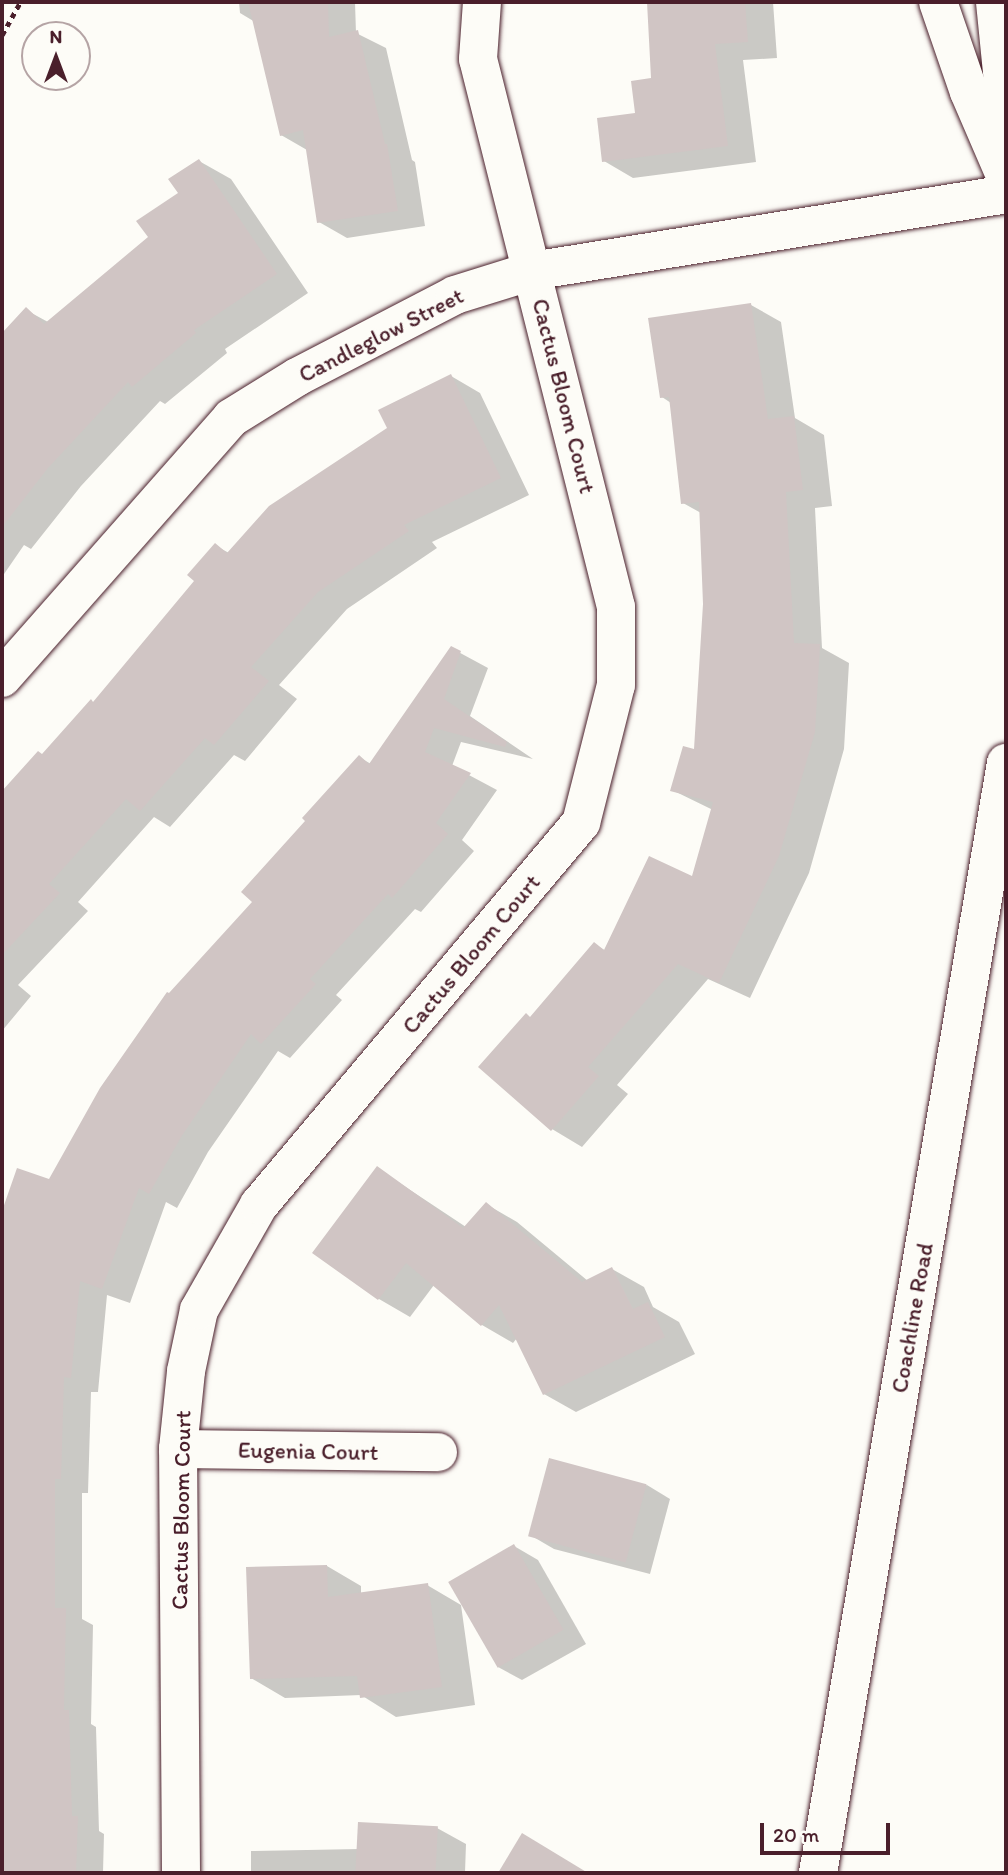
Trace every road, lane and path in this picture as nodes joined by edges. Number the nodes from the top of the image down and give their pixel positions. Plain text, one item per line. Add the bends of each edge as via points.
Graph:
1 (20, 2) edge
2 (482, 2) edge
3 (938, 2) edge
4 (995, 2) edge
5 (2, 35) edge
6 (1006, 113) edge
7 (1006, 178) edge
8 (1006, 194) edge
9 (532, 271) junction
10 (2, 678) edge
11 (1006, 763) edge
12 (178, 1449) junction
13 (438, 1452) dead end
14 (181, 1873) edge
15 (818, 1873) edge

1 - 5 path
2 - 9 street, Cactus Bloom Court via 478,59
3 - 7 street via 969,92
4 - 6 street
8 - 9 street, Candleglow Street
9 - 10 street, Candleglow Street via 454,295 297,377 231,418
9 - 12 street, Cactus Bloom Court via 616,607 616,685 581,823 259,1205 199,1310 186,1371
11 - 15 street, Coachline Road
12 - 13 street, Eugenia Court
12 - 14 street, Cactus Bloom Court

